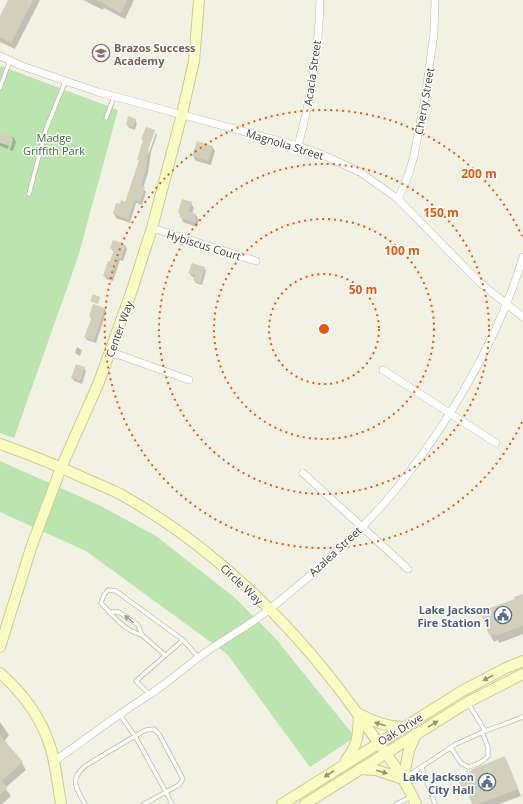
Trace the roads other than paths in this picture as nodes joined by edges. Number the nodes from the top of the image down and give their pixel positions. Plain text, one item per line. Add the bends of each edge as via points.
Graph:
1 (199, 0) edge
2 (320, 0) edge
3 (435, 0) edge
4 (0, 56) edge
5 (10, 60) junction
6 (65, 82) junction
7 (0, 88) edge
8 (114, 97) junction
9 (182, 114) junction
10 (106, 118) dead end
11 (298, 146) junction
12 (29, 194) dead end
13 (398, 199) junction
14 (152, 228) junction
15 (523, 257) edge
16 (256, 261) dead end
17 (506, 305) junction
18 (523, 317) edge
19 (110, 352) junction
20 (383, 370) dead end
21 (189, 380) dead end
22 (450, 413) junction
23 (496, 443) dead end
24 (0, 444) edge
25 (61, 468) junction
26 (303, 473) dead end
27 (362, 526) junction
28 (408, 569) dead end
29 (269, 609) junction
30 (109, 612) junction
31 (142, 635) junction
32 (183, 640) junction
33 (0, 647) edge
34 (165, 655) junction
35 (199, 658) junction
36 (521, 662) edge
37 (0, 673) edge
38 (522, 674) edge
39 (462, 691) junction
40 (149, 694) junction
41 (468, 702) junction
42 (359, 714) junction
43 (120, 715) junction
44 (523, 717) edge
45 (403, 727) junction
46 (484, 732) junction
47 (416, 734) junction
48 (135, 736) junction
49 (378, 743) junction
50 (450, 748) junction
51 (386, 753) junction
52 (53, 762) junction
53 (343, 765) junction
54 (422, 768) junction
55 (360, 769) junction
56 (403, 779) junction
57 (166, 792) junction
58 (415, 800) edge
59 (298, 801) edge
60 (61, 804) edge
61 (85, 804) edge
62 (144, 804) edge
63 (172, 804) edge
64 (282, 804) edge
65 (396, 804) edge
66 (435, 804) edge

1 - 9 street, Center Way via 194,61
2 - 11 street, Acacia Street via 313,81
3 - 13 street, Cherry Street via 434,33 425,98 414,156
4 - 5 street, Magnolia Street
5 - 6 street, Magnolia Street
5 - 7 lane
6 - 8 street, Magnolia Street
6 - 12 lane via 46,129
8 - 9 street, Magnolia Street
8 - 10 lane
9 - 11 street, Magnolia Street
9 - 14 street, Center Way
11 - 13 street, Magnolia Street via 360,172
13 - 17 street, Magnolia Street via 479,282
14 - 16 street, Hybiscus Court
14 - 19 street, Center Way
15 - 17 street, Azalea Street
17 - 18 street, Magnolia Street
17 - 22 street, Azalea Street via 480,361
19 - 21 street
19 - 25 street, Center Way
20 - 22 street
22 - 23 street
22 - 27 street, Azalea Street via 405,479
24 - 25 street, Circle Way
25 - 29 street, Circle Way via 118,494 160,518 230,571
25 - 33 street, Center Way via 32,545
26 - 27 street
27 - 28 street
27 - 29 street, Azalea Street
29 - 35 street, Azalea Street
29 - 42 street, Circle Way via 319,664
30 - 31 lane via 132,632
31 -> 30 lane via 138,625 119,612
30 - 32 lane via 101,603 108,590 116,591
31 - 34 lane
32 - 34 lane
32 - 35 lane
34 - 40 lane via 136,681
35 - 40 street, Azalea Street
36 - 38 street
36 -> 39 street, Oak Drive
37 - 52 street via 33,710 49,744
38 - 41 street, Oak Drive
39 - 41 street
39 - 45 street, Oak Drive
40 - 43 street, Azalea Street
41 - 46 lane
47 -> 41 street, Oak Drive
45 -> 42 street via 375,722
42 - 49 street, Circle Way
42 - 53 street via 356,745
43 - 48 lane
43 - 52 street, Azalea Street
44 - 46 lane
45 - 49 street, Oak Drive
46 - 50 lane
46 - 50 lane via 488,756 475,765 468,767 461,763
47 - 51 street, Oak Drive
47 - 56 street via 409,750
48 - 57 lane
48 - 57 lane via 154,729 159,734 183,779
48 - 61 lane via 78,772 75,783
49 - 51 street, Circle Way
49 - 53 street, Oak Drive
50 - 54 lane
51 - 55 street, Oak Drive
51 - 56 street, Circle Way
52 - 60 street
53 -> 59 street, Oak Drive
54 - 56 lane
54 - 66 lane
55 -> 56 street via 376,770
55 - 59 street, Oak Drive
56 - 58 street, Circle Way
57 - 62 lane
57 - 63 lane
58 - 65 lane
59 - 64 street, Oak Drive

